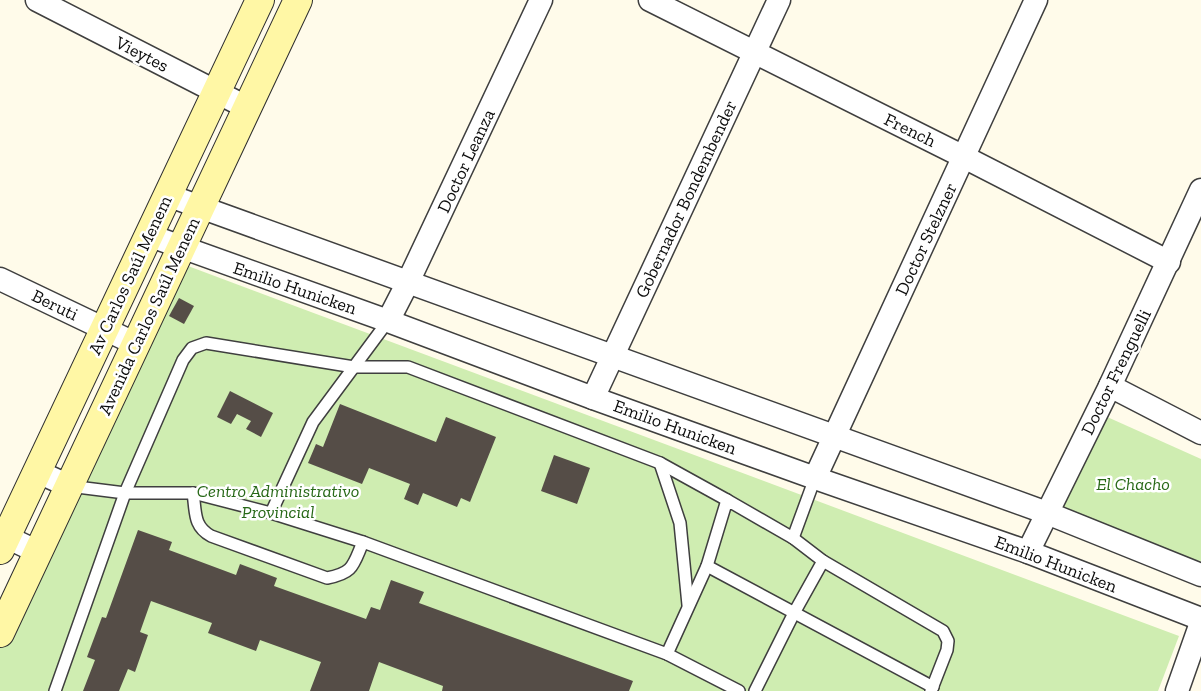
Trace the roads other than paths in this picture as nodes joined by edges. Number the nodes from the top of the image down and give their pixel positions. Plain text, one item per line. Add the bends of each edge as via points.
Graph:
1 (260, 0) edge
2 (298, 0) edge
3 (541, 0) edge
4 (650, 0) edge
5 (779, 0) edge
6 (1036, 0) edge
7 (51, 3) edge
8 (754, 52) junction
9 (216, 92) junction
10 (246, 107) junction
11 (964, 157) junction
12 (1201, 190) edge
13 (167, 194) junction
14 (200, 207) junction
15 (148, 235) junction
16 (181, 247) junction
17 (1169, 262) junction
18 (0, 279) edge
19 (408, 282) junction
20 (388, 321) junction
21 (105, 329) junction
22 (136, 344) junction
23 (613, 357) junction
24 (354, 367) junction
25 (1110, 386) junction
26 (593, 398) junction
27 (1201, 432) edge
28 (834, 436) junction
29 (660, 463) junction
30 (36, 471) junction
31 (815, 478) junction
32 (69, 486) junction
33 (125, 493) junction
34 (193, 493) junction
35 (727, 500) junction
36 (271, 513) junction
37 (1047, 513) junction
38 (793, 538) junction
39 (2, 541) edge
40 (363, 542) junction
41 (38, 552) junction
42 (1028, 552) junction
43 (823, 561) junction
44 (707, 566) junction
45 (1201, 575) edge
46 (688, 607) junction
47 (794, 613) junction
48 (1201, 619) edge
49 (1201, 623) edge
50 (0, 633) edge
51 (667, 654) junction
52 (932, 689) edge
53 (55, 691) edge
54 (739, 691) edge
55 (755, 691) edge
56 (1177, 691) edge

1 - 9 street, Av Carlos Saúl Menem
2 - 10 street, Avenida Carlos Saúl Menem
3 - 19 street, Doctor Leanza
4 - 8 street, French
5 - 8 street, Gobernador Bondembender
6 - 11 street, Doctor Stelzner
7 - 9 street, Vieytes
8 - 11 street, French
8 - 23 street, Gobernador Bondembender
9 - 10 street, Vieytes
9 - 13 street, Av Carlos Saúl Menem
10 - 14 street, Avenida Carlos Saúl Menem
11 - 17 street, French
11 - 28 street, Doctor Stelzner
12 - 17 street, Doctor Frenguelli
13 - 14 street
13 - 15 street, Av Carlos Saúl Menem
14 - 16 street, Avenida Carlos Saúl Menem
14 - 19 street
15 - 16 street, Emilio Hunicken
15 - 21 street, Av Carlos Saúl Menem
16 - 20 street, Emilio Hunicken
16 - 22 street, Avenida Carlos Saúl Menem
17 - 25 street, Doctor Frenguelli
18 - 21 street, Beruti
19 - 20 street, Doctor Leanza
19 - 23 street
20 - 24 lane
20 - 26 street, Emilio Hunicken
21 - 22 street, Beruti
21 - 30 street, Av Carlos Saúl Menem
22 - 32 street, Avenida Carlos Saúl Menem
23 - 26 street, Gobernador Bondembender
23 - 28 street
24 - 29 lane via 408,367
24 - 33 lane via 206,343 192,348 183,360
24 - 36 lane via 313,422
25 - 27 street
25 - 37 street, Doctor Frenguelli
26 - 31 street, Emilio Hunicken
28 - 31 street, Doctor Stelzner
28 - 37 street
29 - 35 lane
29 - 46 lane via 680,523
30 - 32 street
30 - 39 street, Av Carlos Saúl Menem
31 - 38 lane
31 - 42 street, Emilio Hunicken
32 - 33 lane
32 - 41 street, Avenida Carlos Saúl Menem
33 - 34 lane
33 - 53 lane
34 - 36 lane
34 - 40 lane via 196,519 201,530 327,578 343,575 352,568
35 - 38 lane
35 - 44 lane
36 - 40 lane
37 - 42 street, Doctor Frenguelli
37 - 45 street
38 - 43 lane
39 - 41 street
40 - 51 lane
41 - 50 street, Avenida Carlos Saúl Menem
42 - 48 street, Emilio Hunicken
43 - 47 lane
43 - 52 lane via 943,631 948,641 947,650
44 - 46 lane
44 - 47 lane
46 - 51 lane
47 - 52 lane
47 - 55 lane
49 - 56 street
51 - 54 lane

